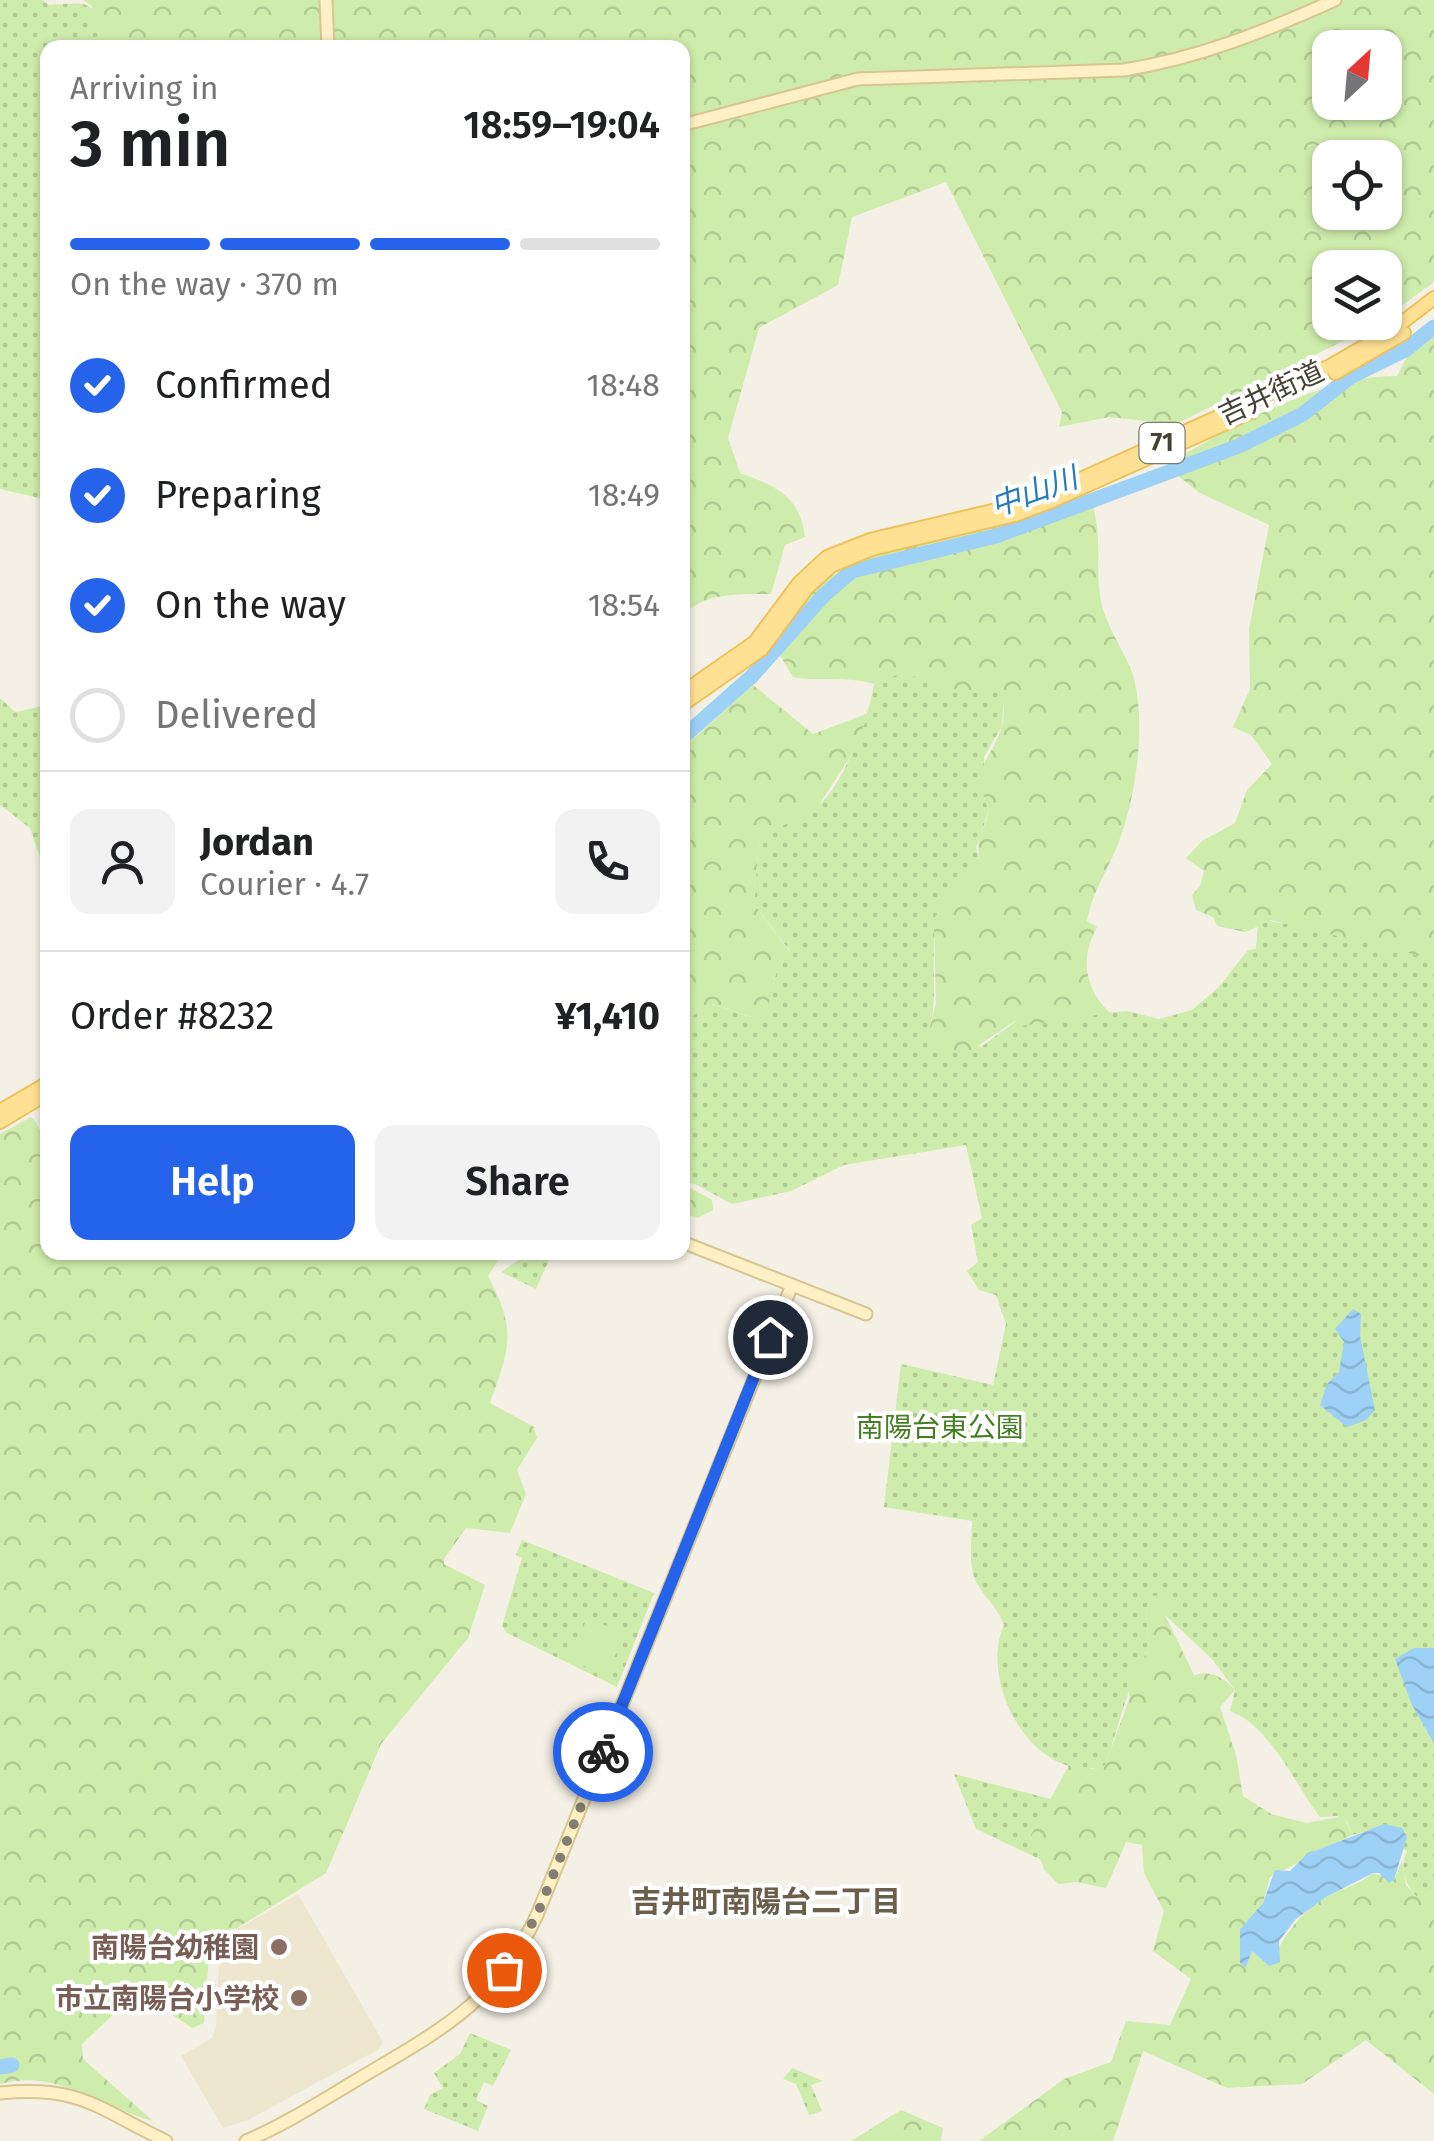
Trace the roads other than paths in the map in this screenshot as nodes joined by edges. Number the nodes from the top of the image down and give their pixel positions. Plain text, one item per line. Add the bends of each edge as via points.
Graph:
1 (326, 0) edge
2 (1335, 0) edge
3 (328, 40) edge
4 (690, 122) edge
5 (1434, 298) edge
6 (1434, 310) edge
7 (871, 544) junction
8 (690, 687) edge
9 (690, 699) edge
10 (40, 1088) edge
11 (40, 1099) edge
12 (0, 1111) edge
13 (0, 1122) edge
14 (690, 1245) edge
15 (792, 1285) junction
16 (866, 1314) dead end
17 (0, 2093) edge
18 (166, 2141) edge
19 (246, 2141) edge

1 - 3 street
2 - 4 street via 1246,40 1156,65 858,78
5 - 7 main road, 吉井街道 / 71 via 1330,366 1050,493
6 - 7 main road, 吉井街道 / 71 via 1368,356 1094,484 1015,515
7 - 8 main road, 71 via 827,557 755,642
7 - 9 main road, 71 via 821,574 762,648
10 - 12 main road
11 - 13 main road
14 - 15 street
15 - 16 street
15 - 19 street via 518,1953 454,2022
17 - 18 street via 59,2090

